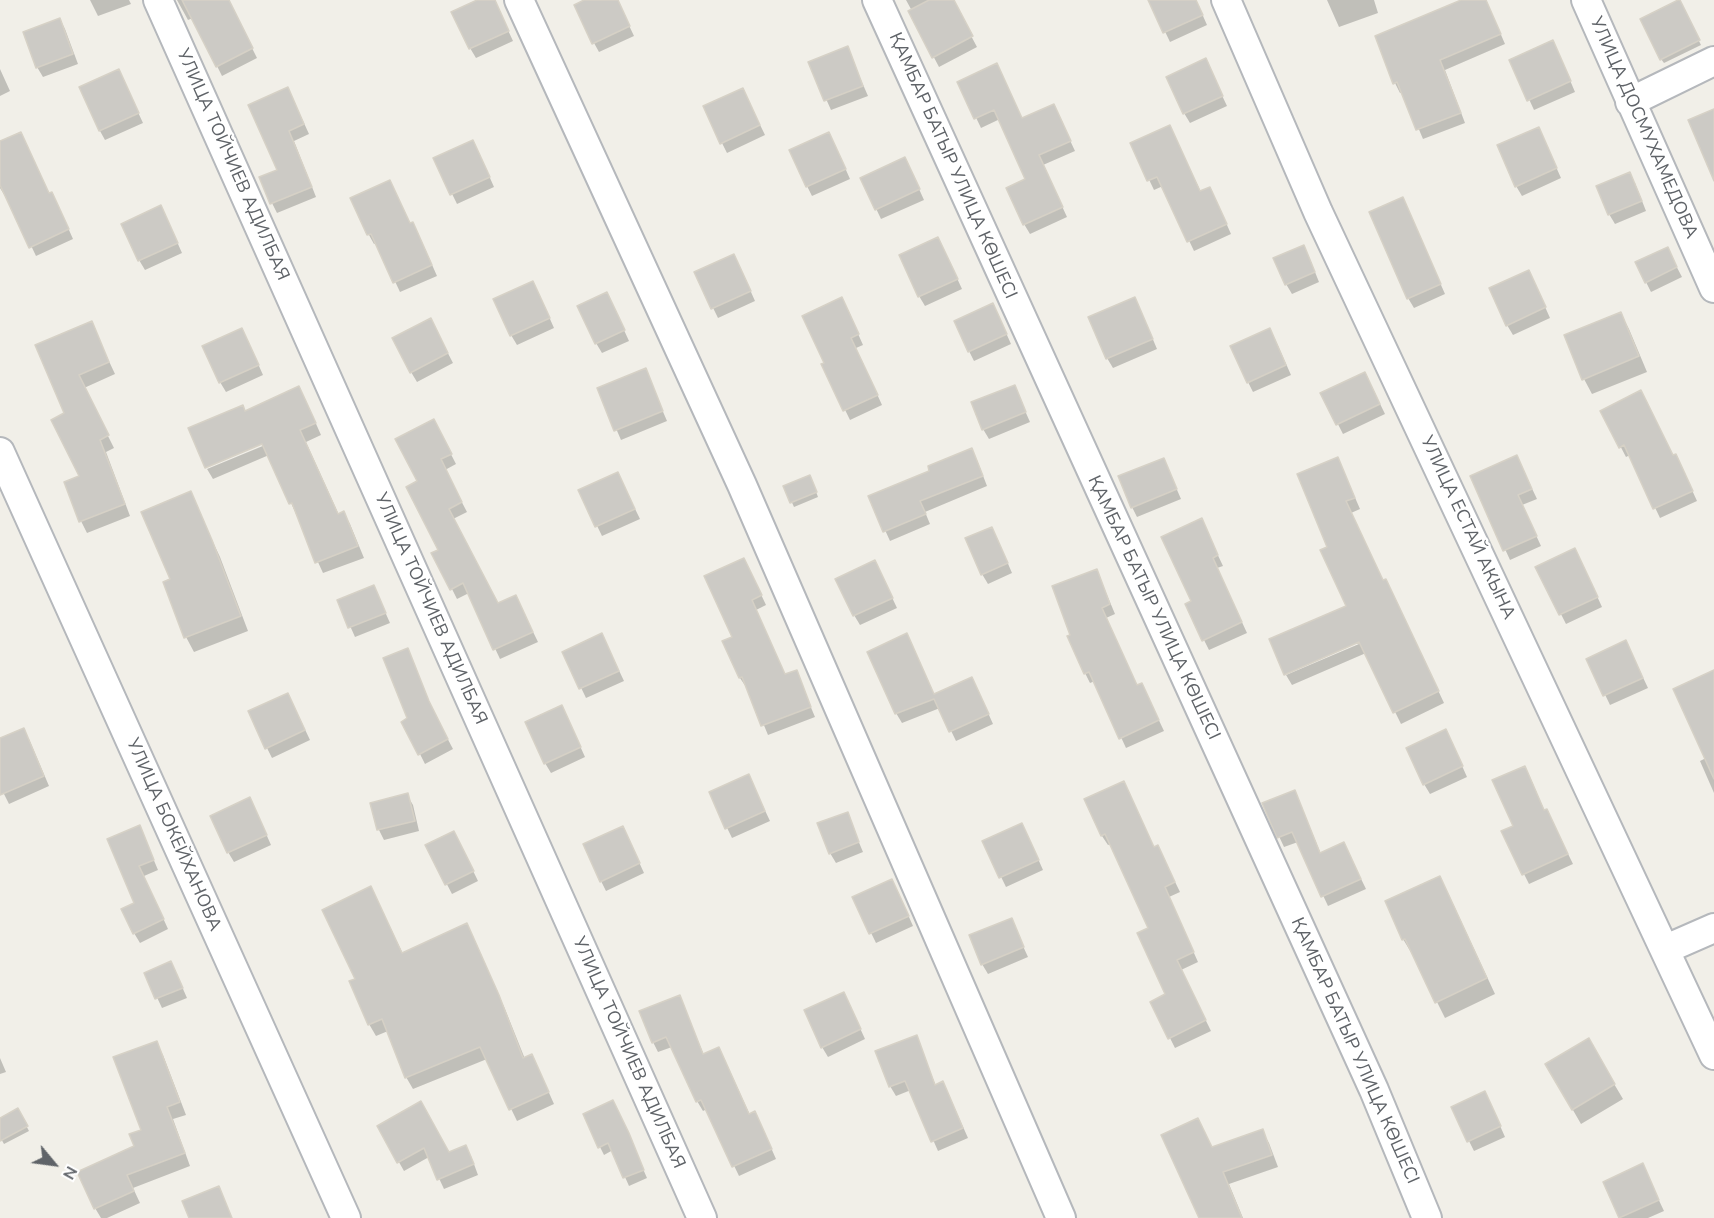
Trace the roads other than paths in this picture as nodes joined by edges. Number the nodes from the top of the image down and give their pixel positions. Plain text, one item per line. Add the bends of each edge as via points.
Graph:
1 (158, 0) edge
2 (519, 0) edge
3 (877, 0) edge
4 (1226, 0) edge
5 (1586, 0) edge
6 (1714, 61) edge
7 (1630, 102) junction
8 (1714, 288) edge
9 (0, 452) edge
10 (1714, 928) edge
11 (1666, 949) junction
12 (1714, 1054) edge
13 (346, 1218) edge
14 (702, 1218) edge
15 (1061, 1218) edge
16 (1427, 1218) edge

1 - 14 street, УЛИЦА ТОЙЧИЕВ АДИЛБАЯ
2 - 15 street via 742,484
3 - 16 street, ҚАМБАР БАТЫР УЛИЦА КӨШЕСІ via 1374,1090
4 - 11 street, УЛИЦА ЕСТАЙ АКЫНА via 1318,212
5 - 7 street, УЛИЦА ДОСМУХАМЕДОВА
6 - 7 street
7 - 8 street, УЛИЦА ДОСМУХАМЕДОВА
9 - 13 street, УЛИЦА БОКЕЙХАНОВА
10 - 11 street
11 - 12 street, УЛИЦА ЕСТАЙ АКЫНА

